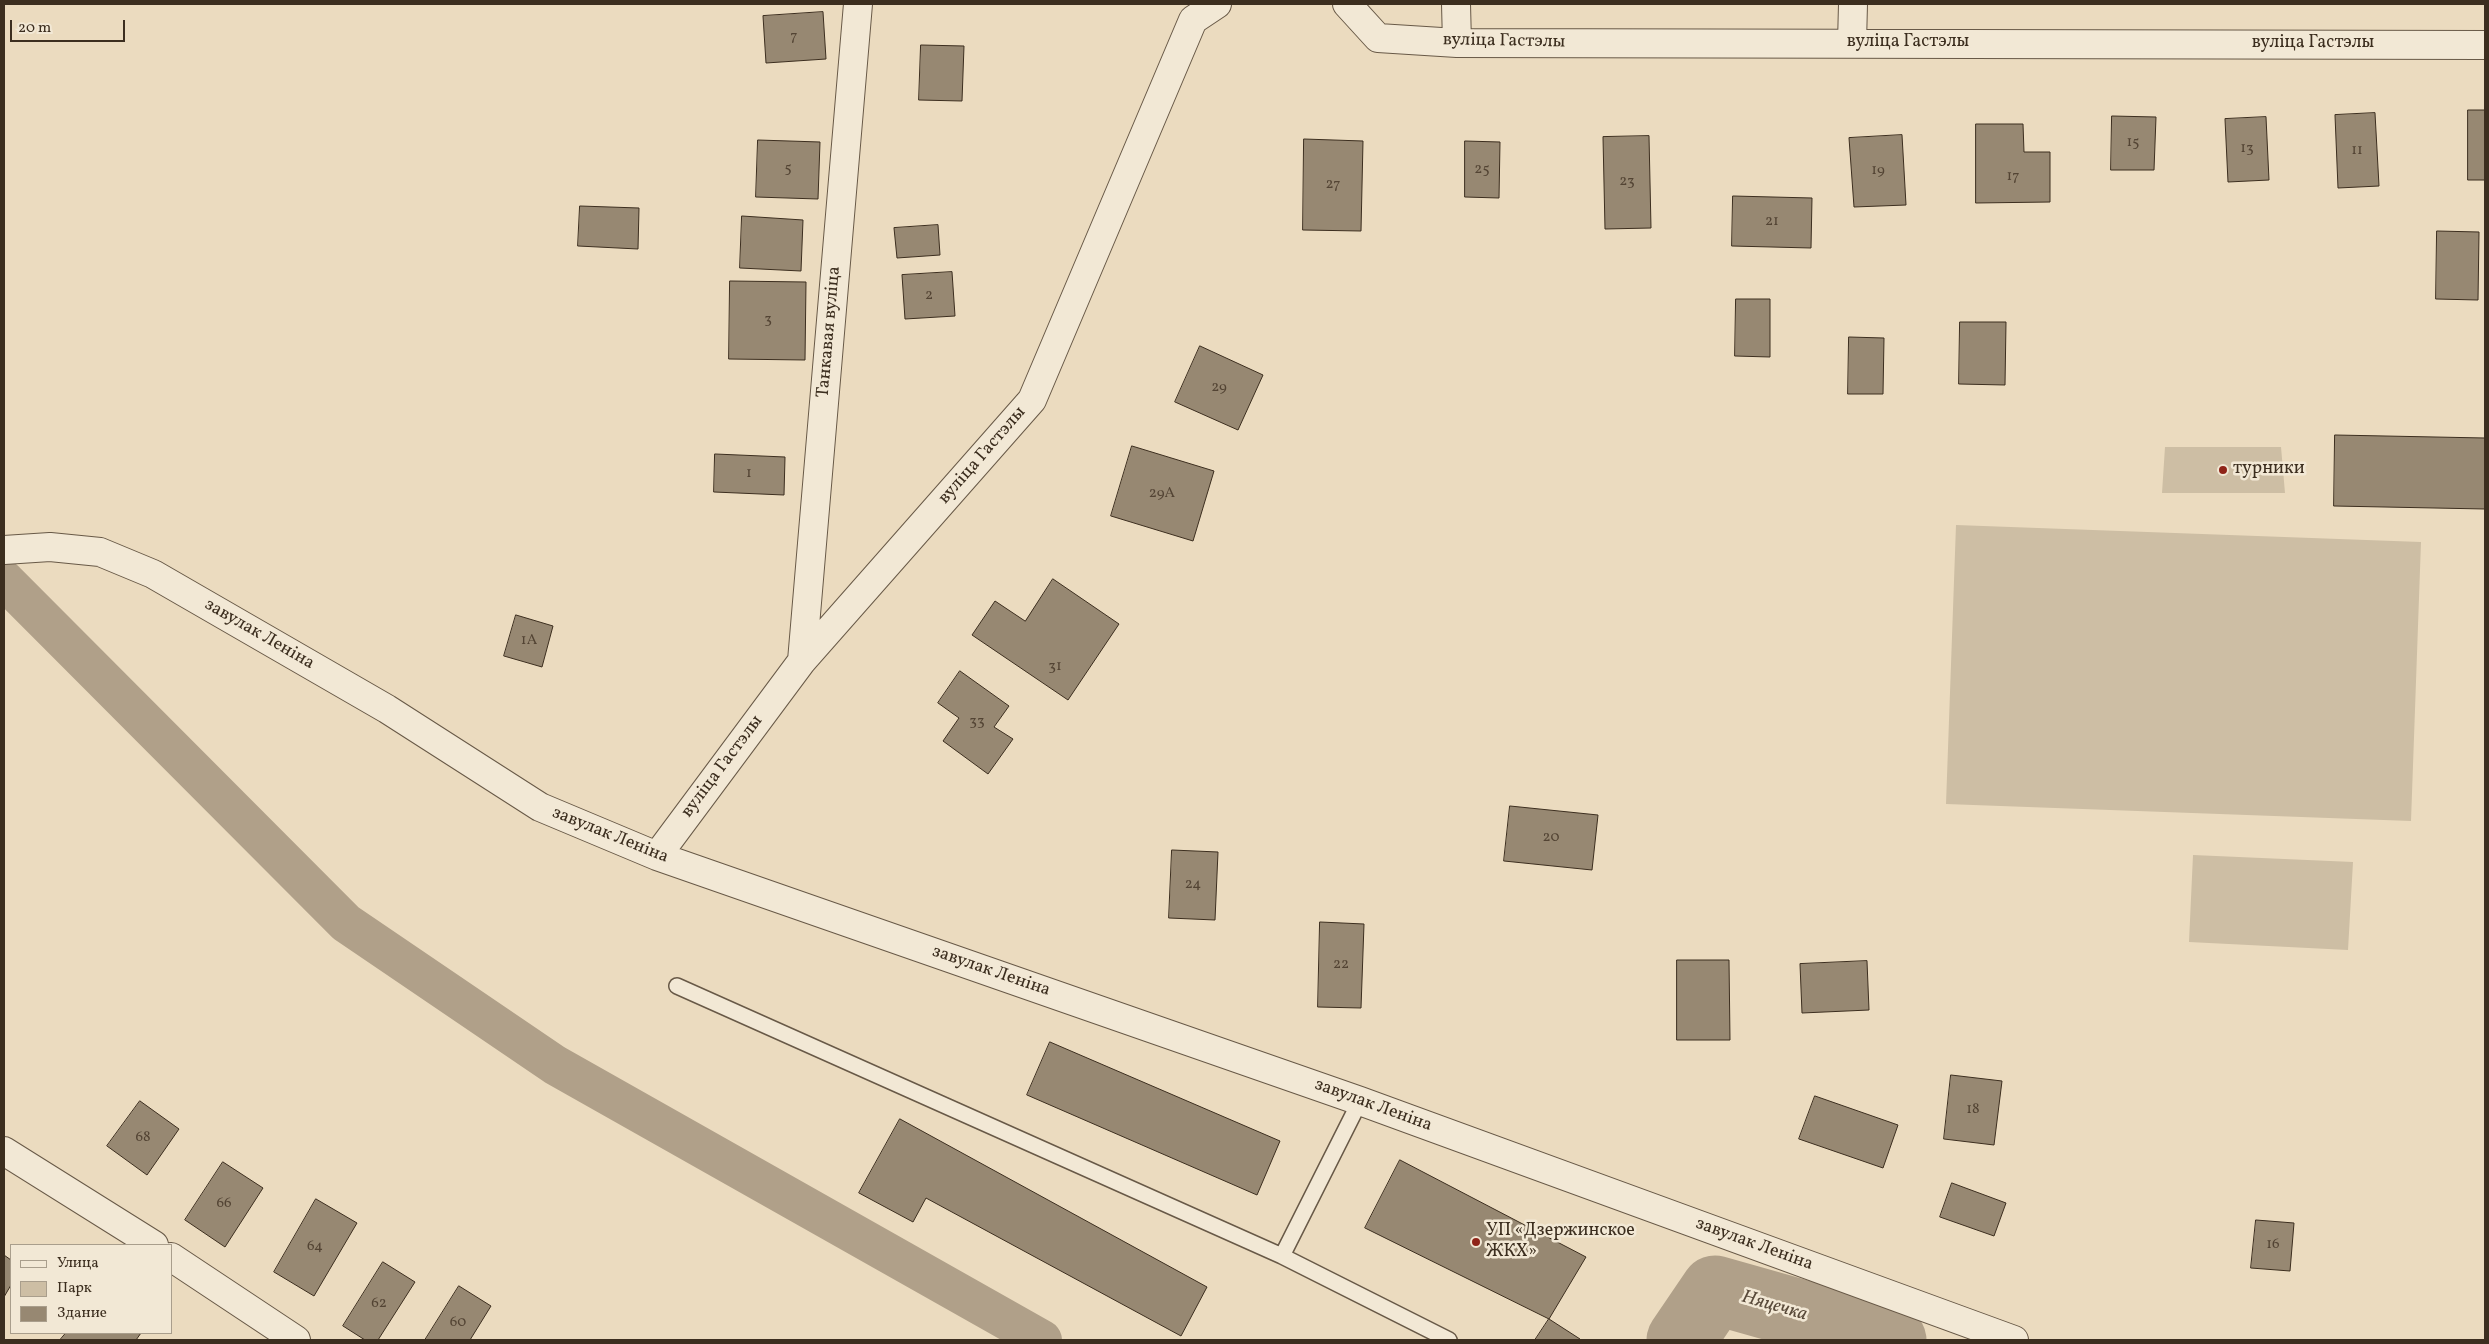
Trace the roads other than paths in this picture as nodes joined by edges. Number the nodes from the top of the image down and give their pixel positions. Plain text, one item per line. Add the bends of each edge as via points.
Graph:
1 (858, 4) edge
2 (1217, 4) edge
3 (1347, 4) edge
4 (1456, 4) edge
5 (1853, 4) edge
6 (1457, 43) junction
7 (1852, 43) junction
8 (2485, 45) edge
9 (4, 550) edge
10 (802, 661) junction
11 (657, 856) junction
12 (677, 986) dead end
13 (1360, 1101) junction
14 (4, 1151) edge
15 (152, 1244) edge
16 (1282, 1256) junction
17 (172, 1258) edge
18 (296, 1340) edge
19 (1450, 1340) edge
20 (2014, 1340) edge

1 - 10 street, Танкавая вуліца
2 - 10 street, вуліца Гастэлы via 1193,20 1032,400
3 - 6 street, вуліца Гастэлы via 1378,38
4 - 6 street
5 - 7 street
6 - 7 street, вуліца Гастэлы
7 - 8 street, вуліца Гастэлы
9 - 11 street, завулак Леніна via 50,547 100,552 153,574 387,709 540,807
10 - 11 street, вуліца Гастэлы
11 - 13 street, завулак Леніна
12 - 16 lane
13 - 16 lane
13 - 20 street, завулак Леніна
14 - 15 street
16 - 19 lane
17 - 18 street

